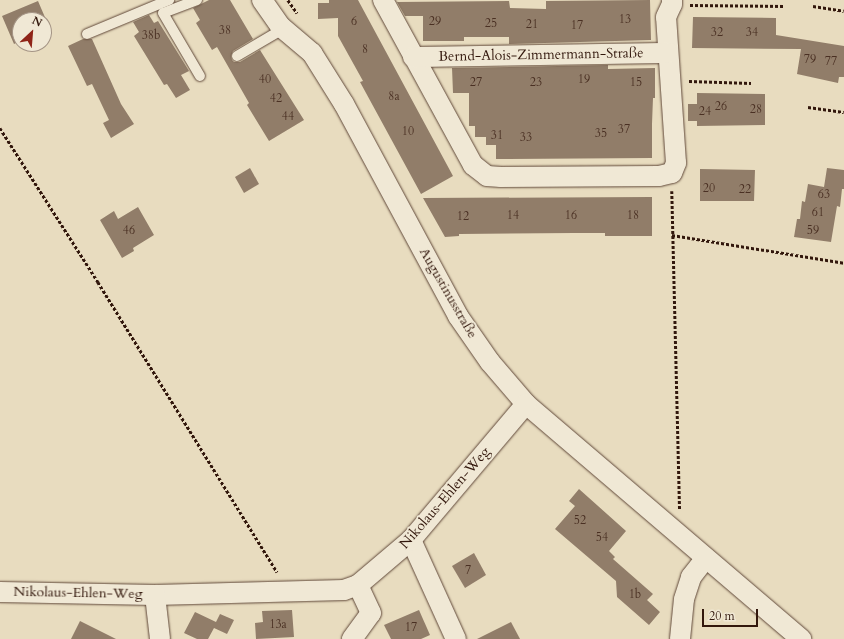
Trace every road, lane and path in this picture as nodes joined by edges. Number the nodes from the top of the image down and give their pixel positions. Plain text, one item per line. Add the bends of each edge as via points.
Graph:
1 (169, 0) edge
2 (197, 0) edge
3 (262, 0) edge
4 (383, 0) edge
5 (672, 2) edge
6 (784, 6) dead end
7 (813, 6) dead end
8 (844, 11) edge
9 (283, 28) junction
10 (87, 34) dead end
11 (668, 53) junction
12 (237, 56) dead end
13 (413, 57) junction
14 (200, 76) dead end
15 (671, 81) junction
16 (751, 83) dead end
17 (808, 107) dead end
18 (844, 112) edge
19 (0, 128) edge
20 (672, 173) junction
21 (672, 235) junction
22 (844, 263) edge
23 (526, 404) junction
24 (680, 516) dead end
25 (411, 540) junction
26 (706, 558) junction
27 (358, 585) junction
28 (0, 592) edge
29 (290, 593) junction
30 (155, 595) junction
31 (160, 639) edge
32 (352, 639) edge
33 (456, 639) edge
34 (680, 639) edge
35 (801, 639) edge

1 - 10 lane
2 - 14 lane via 163,13
3 - 9 street, Augustinusstraße
4 - 13 street, Bernd-Alois-Zimmermann-Straße
5 - 6 path
5 - 11 street via 666,18
7 - 8 path
9 - 12 lane
9 - 23 street, Augustinusstraße via 312,53 344,104 458,316 490,362
11 - 13 street, Bernd-Alois-Zimmermann-Straße
11 - 15 street
13 - 20 street, Bernd-Alois-Zimmermann-Straße via 473,165 487,176 659,176
15 - 16 path
15 - 20 street via 676,163
17 - 18 path
19 - 29 path
20 - 21 path
21 - 22 path
21 - 24 path
23 - 25 street, Nikolaus-Ehlen-Weg
23 - 26 street, Augustinusstraße
25 - 27 street, Nikolaus-Ehlen-Weg
25 - 33 street
26 - 34 street via 691,577 684,599
26 - 35 street, Augustinusstraße
27 - 29 street, Nikolaus-Ehlen-Weg via 344,590
27 - 32 street via 371,613
28 - 30 street, Nikolaus-Ehlen-Weg
29 - 30 street, Nikolaus-Ehlen-Weg
30 - 31 street, Nikolaus-Ehlen-Weg

